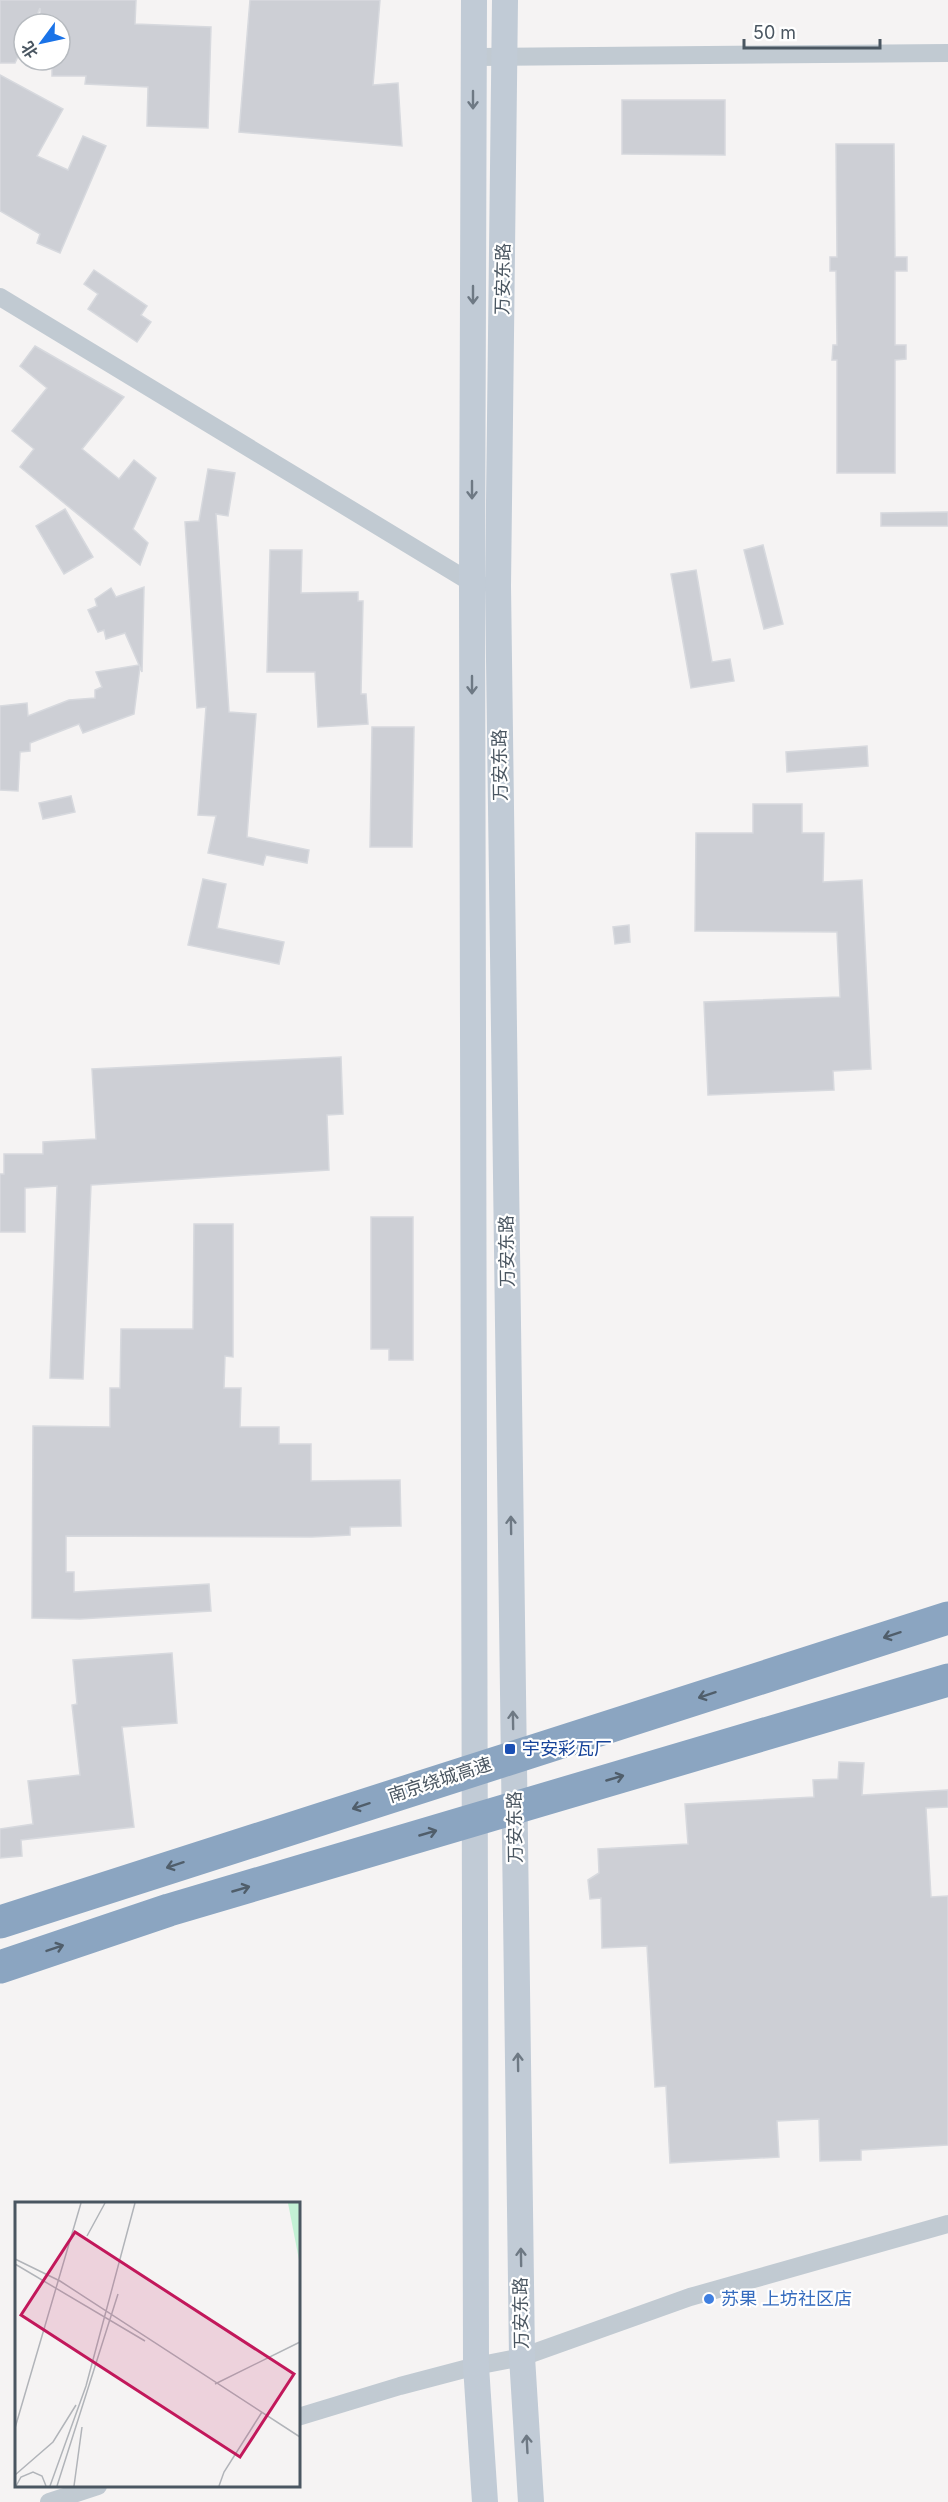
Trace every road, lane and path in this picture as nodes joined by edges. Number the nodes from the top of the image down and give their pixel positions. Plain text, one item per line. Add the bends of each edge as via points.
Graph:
1 (474, 0) edge
2 (505, 0) edge
3 (948, 52) edge
4 (473, 57) junction
5 (506, 57) junction
6 (0, 297) edge
7 (472, 583) junction
8 (498, 586) junction
9 (948, 1618) edge
10 (946, 1680) edge
11 (0, 1922) edge
12 (0, 1967) edge
13 (948, 2224) edge
14 (522, 2357) junction
15 (476, 2366) junction
16 (300, 2416) edge
17 (95, 2487) edge
18 (49, 2502) edge
19 (485, 2502) edge
20 (531, 2502) edge

1 - 4 main road, 万安东路
2 - 5 main road, 万安东路
3 - 5 street
4 - 5 street
4 -> 7 main road, 万安东路
5 - 8 main road, 万安东路
6 - 7 street
7 - 8 street
7 -> 15 main road, 万安东路
14 -> 8 main road, 万安东路
9 -> 11 highway, 南京绕城高速
12 -> 10 highway via 169,1910
13 - 14 street via 690,2297
14 - 15 street
20 -> 14 main road, 万安东路
15 - 16 street
15 - 19 main road, 万安东路
17 - 18 street

